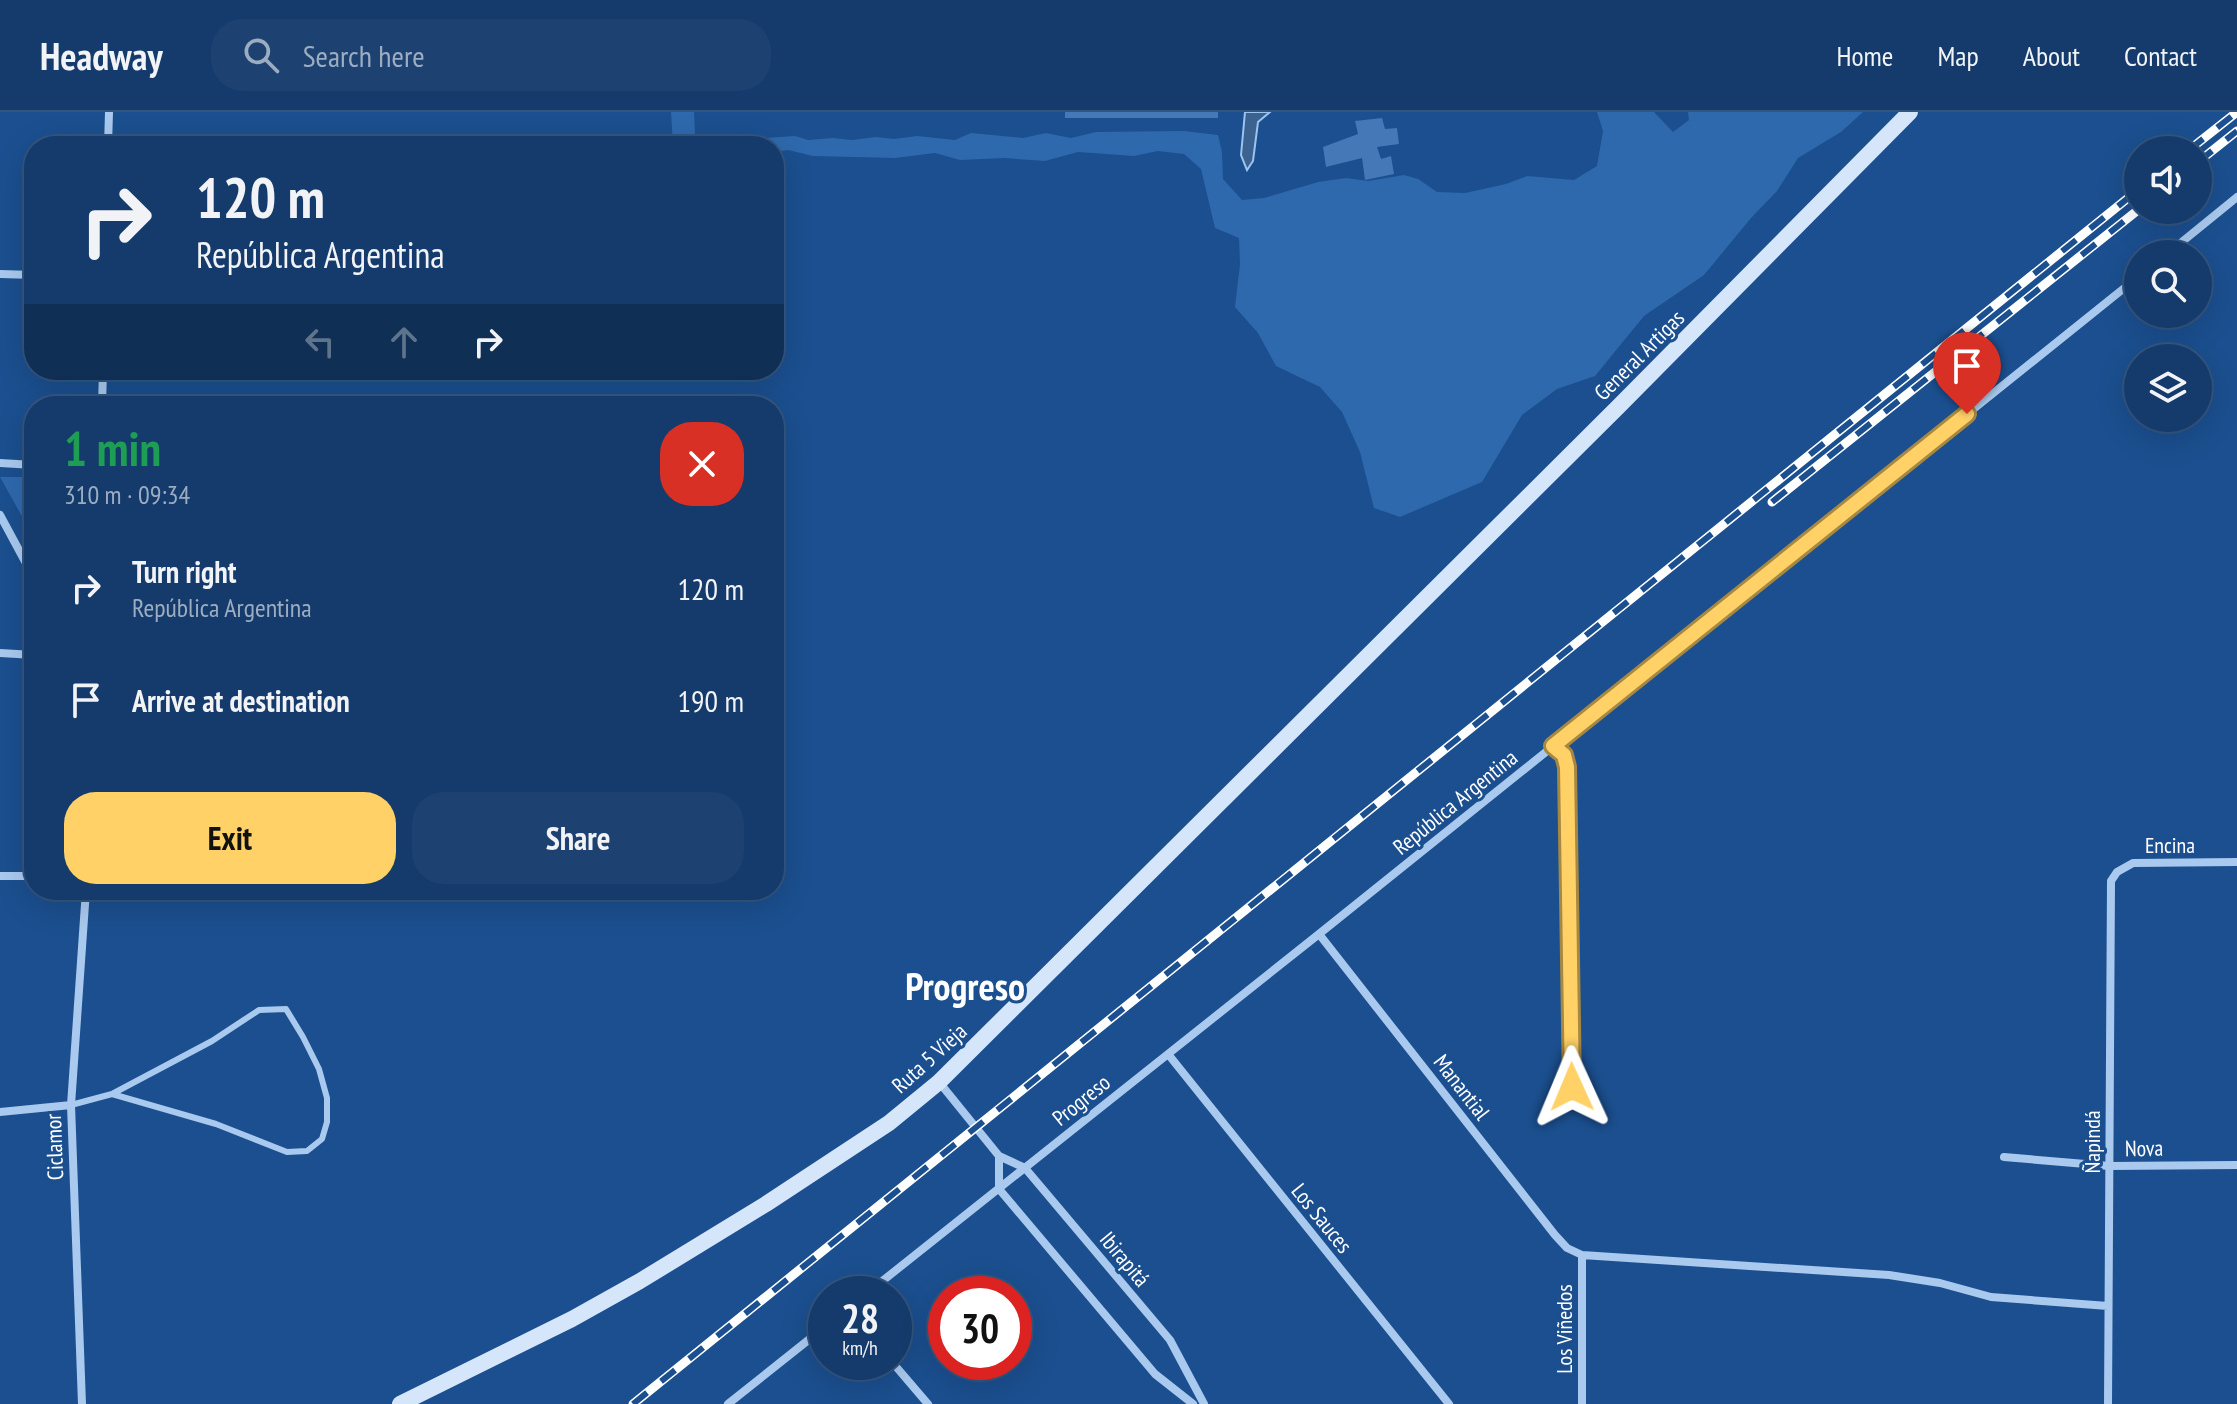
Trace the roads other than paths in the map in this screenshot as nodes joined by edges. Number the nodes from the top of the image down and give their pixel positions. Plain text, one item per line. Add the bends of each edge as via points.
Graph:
1 (109, 112) edge
2 (1910, 112) edge
3 (108, 136) edge
4 (2237, 197) edge
5 (2184, 240) edge
6 (0, 274) edge
7 (24, 275) edge
8 (2124, 288) edge
9 (0, 463) edge
10 (24, 464) edge
11 (0, 515) edge
12 (24, 559) edge
13 (1397, 625) joint
14 (0, 653) edge
15 (24, 654) edge
16 (1553, 746) junction
17 (2237, 862) edge
18 (0, 876) edge
19 (24, 876) edge
20 (2111, 881) joint
21 (85, 900) edge
22 (1319, 934) junction
23 (1168, 1054) junction
24 (939, 1082) junction
25 (1572, 1087) dead end
26 (112, 1094) junction
27 (71, 1105) junction
28 (0, 1112) edge
29 (999, 1156) junction
30 (2004, 1157) dead end
31 (2237, 1165) edge
32 (2109, 1166) junction
33 (1025, 1168) junction
34 (999, 1189) junction
35 (1582, 1255) junction
36 (889, 1276) edge
37 (2108, 1306) junction
38 (808, 1340) edge
39 (907, 1380) edge
40 (82, 1404) edge
41 (400, 1404) edge
42 (728, 1404) edge
43 (928, 1404) edge
44 (1193, 1404) edge
45 (1204, 1404) edge
46 (1449, 1404) edge
47 (1582, 1404) edge
48 (2108, 1404) edge

1 - 3 street
2 - 13 street, General Artigas
4 - 5 street
6 - 7 street
8 - 16 street, República Argentina
9 - 10 street
11 - 12 street
13 - 24 street, Ruta 5 Vieja
14 - 15 street
16 - 22 street, República Argentina
16 - 25 street via 1564,755 1567,767
17 - 20 street, Encina via 2133,863
18 - 19 street
20 - 32 street, Ñapindá
21 - 27 street, Ciclamor
22 - 23 street, Progreso
22 - 35 street, Manantial via 1555,1235
23 - 33 street, Progreso
23 - 46 street, Los Sauces
24 - 29 street, Ibirapitá
24 - 41 street, Ruta 5 Vieja via 889,1123 640,1281
26 - 26 lane via 216,1124 287,1152 307,1151 322,1139 327,1122 319,1069 286,1009 259,1010
26 - 27 lane
27 - 28 street
27 - 40 street, Ciclamor
29 - 33 street, Ibirapitá
29 - 34 street
30 - 32 street, Nova
31 - 32 street, Nova
32 - 37 street, Ñapindá
33 - 34 street, Progreso
33 - 45 street, Ibirapitá via 1170,1340
34 - 36 street, Progreso
34 - 44 street via 1155,1374
35 - 37 street via 1889,1275 1991,1297
35 - 47 street, Los Viñedos
37 - 48 street, Ñapindá
38 - 42 street
39 - 43 street

